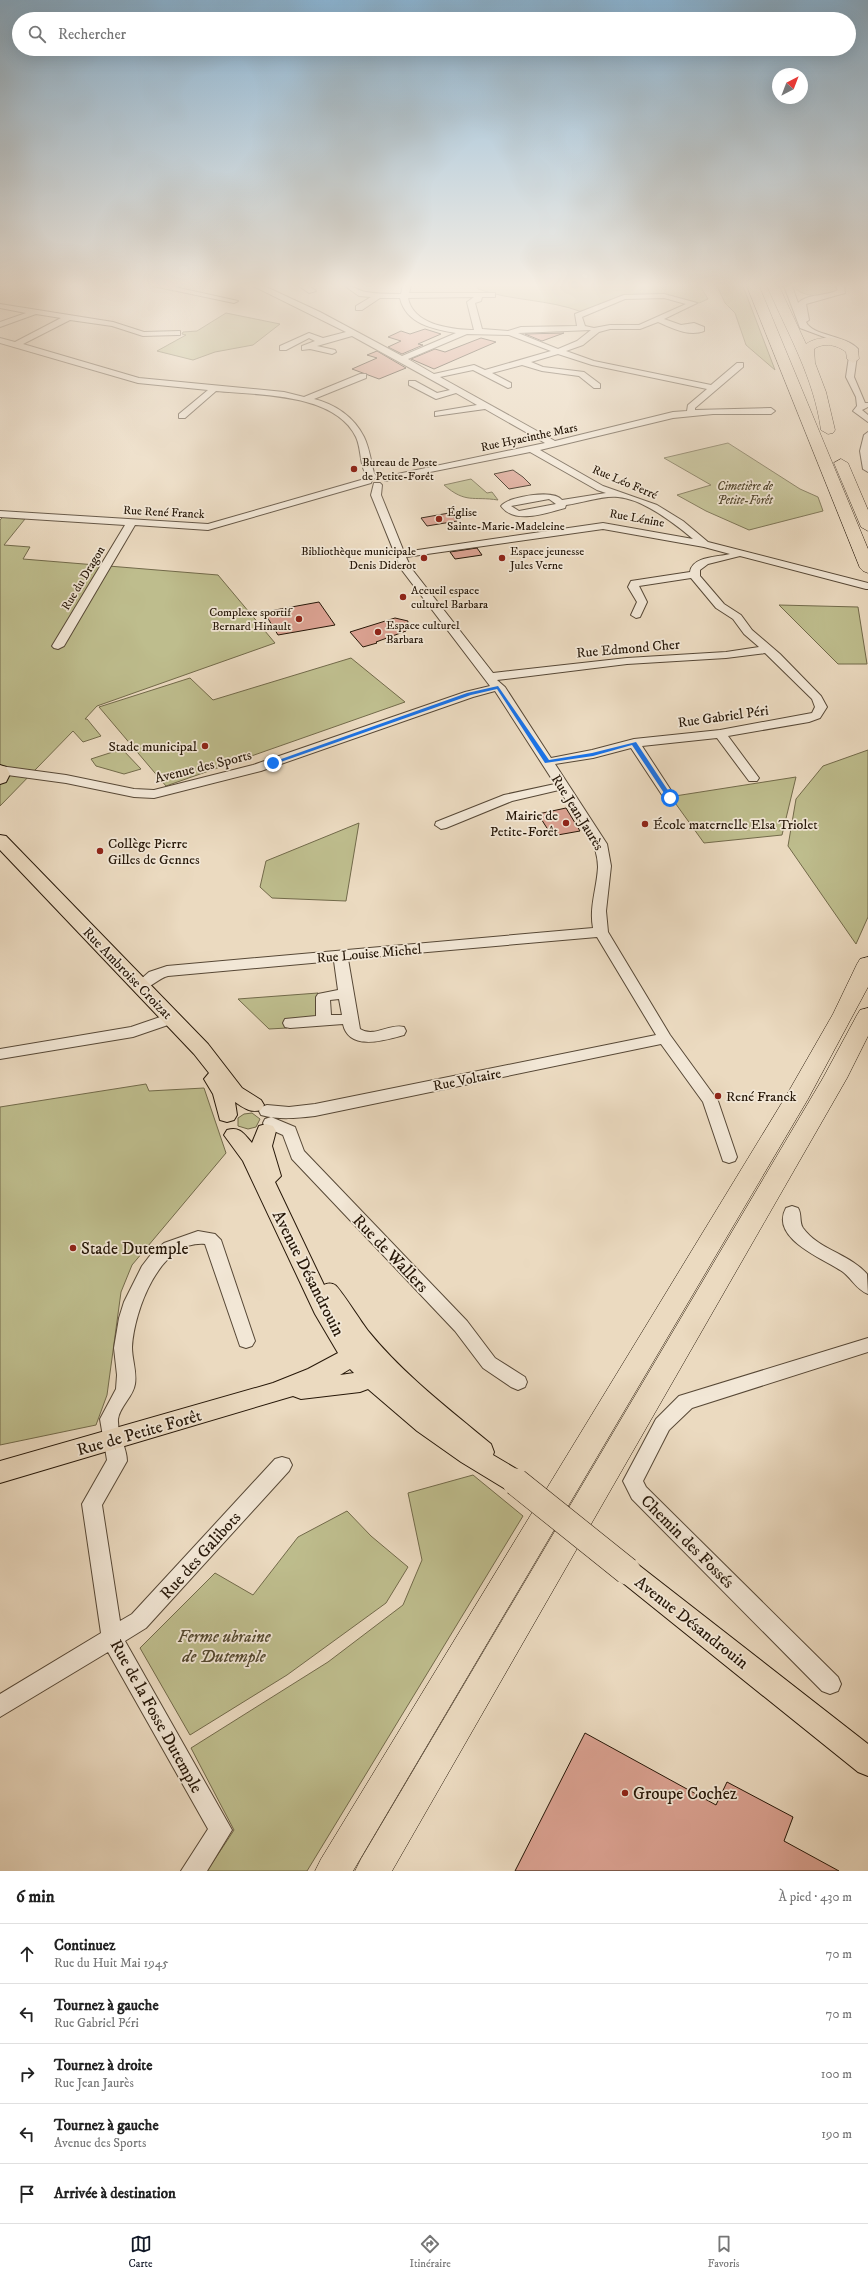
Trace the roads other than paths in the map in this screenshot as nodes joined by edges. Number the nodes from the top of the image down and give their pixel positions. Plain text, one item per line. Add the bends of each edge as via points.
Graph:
1 (115, 373) edge
2 (429, 373) edge
3 (445, 373) edge
4 (488, 373) edge
5 (580, 373) edge
6 (642, 373) edge
7 (730, 373) edge
8 (789, 373) edge
9 (801, 373) edge
10 (813, 373) edge
11 (851, 373) edge
12 (859, 373) edge
13 (363, 376) dead end
14 (434, 376) junction
15 (412, 383) dead end
16 (508, 384) dead end
17 (598, 386) dead end
18 (215, 387) junction
19 (713, 388) junction
20 (458, 390) junction
21 (868, 394) edge
22 (307, 399) junction
23 (864, 405) edge
24 (488, 406) junction
25 (464, 411) junction
26 (771, 411) dead end
27 (691, 412) junction
28 (438, 414) dead end
29 (182, 416) dead end
30 (475, 419) dead end
31 (867, 419) edge
32 (868, 436) edge
33 (832, 440) junction
34 (553, 444) junction
35 (532, 448) junction
36 (868, 469) edge
37 (372, 481) junction
38 (617, 494) junction
39 (561, 504) junction
40 (0, 514) edge
41 (131, 523) junction
42 (868, 527) edge
43 (705, 544) junction
44 (739, 553) junction
45 (401, 555) junction
46 (868, 568) edge
47 (694, 574) junction
48 (866, 586) dead end
49 (636, 615) dead end
50 (58, 646) dead end
51 (768, 649) junction
52 (495, 682) junction
53 (720, 734) junction
54 (634, 743) junction
55 (547, 762) junction
56 (0, 770) edge
57 (52, 778) junction
58 (753, 778) dead end
59 (0, 779) edge
60 (0, 783) edge
61 (562, 786) junction
62 (670, 798) dead end
63 (442, 825) dead end
64 (0, 840) edge
65 (0, 851) edge
66 (601, 932) junction
67 (340, 955) junction
68 (868, 964) edge
69 (140, 986) junction
70 (346, 992) junction
71 (868, 1015) edge
72 (350, 1019) junction
73 (324, 1020) junction
74 (163, 1021) junction
75 (290, 1023) dead end
76 (399, 1031) dead end
77 (666, 1038) junction
78 (868, 1046) edge
79 (0, 1054) edge
80 (264, 1118) junction
81 (230, 1125) junction
82 (805, 1129) junction
83 (729, 1157) dead end
84 (792, 1212) dead end
85 (867, 1286) edge
86 (246, 1341) dead end
87 (868, 1345) edge
88 (370, 1363) junction
89 (518, 1382) dead end
90 (114, 1440) junction
91 (282, 1465) dead end
92 (0, 1472) edge
93 (112, 1639) junction
94 (830, 1684) dead end
95 (0, 1706) edge
96 (868, 1762) edge
97 (193, 1871) edge
98 (333, 1871) edge
99 (373, 1871) edge

1 - 18 street, Rue Jean Jaurès via 138,380
2 - 14 street
3 - 14 street
4 - 16 street
5 - 17 street
6 - 19 street
7 - 19 street
8 - 46 highway
9 - 33 highway
10 - 33 highway
11 - 23 street
12 - 21 street
13 - 22 street
14 - 20 street
15 - 20 street via 436,396
18 - 22 street, Rue Jean Jaurès
18 - 29 street
19 - 27 street via 691,407
20 - 24 street
22 - 37 street, Rue Jean Jaurès via 335,409 345,417 361,440
23 - 31 street via 857,412
24 - 25 street
24 - 34 street
25 - 28 street
25 - 30 street
26 - 27 street, Rue Hyacinthe Mars
27 - 34 street, Rue Hyacinthe Mars
32 - 36 street via 864,454
33 - 42 highway
34 - 35 street, Rue Hyacinthe Mars
35 - 37 street, Rue Hyacinthe Mars via 388,479 386,483
35 - 38 street, Rue Léo Ferré via 600,488
37 - 41 street, Rue René Franck via 212,527
37 - 45 street, Rue Jean Jaurès
38 - 39 street
38 - 43 street, Rue Léo Ferré via 635,499 662,512
39 - 39 street via 559,508 521,514 512,512 506,505 510,502 547,496 556,498
40 - 41 street, Rue René Franck
41 - 50 street, Rue du Dragon
43 - 44 street, Rue Lénine
43 - 45 street, Rue Lénine via 596,526
44 - 47 street via 701,564 696,567
44 - 48 street, Rue Lénine
45 - 52 street, Rue Jean Jaurès via 410,576
47 - 49 street via 635,583 633,589 642,602
47 - 51 street via 720,606 737,617 748,632
51 - 52 street, Rue Edmond Cher via 726,655 627,661
51 - 53 street, Rue Gabriel Péri via 819,700 820,711 805,719
52 - 55 street, Rue Jean Jaurès
52 - 57 street, Avenue des Sports via 469,694 257,768 164,792 134,793
53 - 54 street, Rue Gabriel Péri
53 - 58 street
54 - 55 street, Rue Gabriel Péri
54 - 62 street
55 - 61 street, Rue Jean Jaurès
56 - 57 street, Avenue des Sports
56 - 59 main road
57 - 60 street
61 - 63 street via 504,799
61 - 66 street, Rue Jean Jaurès via 603,852 604,878 598,921
64 - 69 main road, Rue Ambroise Croizat
65 - 74 main road, Rue Ambroise Croizat
66 - 67 street, Rue Louise Michel
66 - 77 street, Rue Jean Jaurès
67 - 69 street, Rue Louise Michel via 167,971 154,975
67 - 70 street
68 - 98 highway via 837,1027 787,1115
69 - 80 main road, Rue Ambroise Croizat via 201,1049 235,1093
70 - 72 street
70 - 73 street via 323,996
71 - 82 highway
72 - 73 street
72 - 76 street via 352,1030 359,1036 368,1037
73 - 75 street
74 - 79 street via 133,1032
74 - 81 main road, Rue Ambroise Croizat via 197,1056 215,1080 223,1094
77 - 80 street, Rue Voltaire via 315,1110
77 - 83 street, Rue Jean Jaurès via 712,1106
78 - 82 highway via 844,1084
80 - 81 main road via 239,1107
80 - 81 main road via 248,1138
80 - 88 main road, Avenue Désandrouin via 262,1142 266,1164 307,1252 337,1309
80 - 89 street, Rue de Wallers via 286,1127 291,1132 298,1155 461,1326 489,1363
81 - 88 main road, Avenue Désandrouin via 252,1157 325,1312
82 - 99 highway
84 - 85 street via 794,1226 806,1242 847,1266
86 - 90 street, Rue de la Fosse Dutemple via 213,1242 207,1237 202,1237 172,1247 150,1270 129,1310 123,1348 126,1384 109,1420
87 - 94 street, Chemin des Fossés via 686,1402 673,1412 663,1426 633,1481 639,1493
88 - 90 main road, Rue de Petite Forêt via 352,1384 278,1392
88 - 96 main road, Avenue Désandrouin, bridge
90 - 92 main road, Rue de Petite Forêt
90 - 93 street, Rue de la Fosse Dutemple via 117,1460 92,1504
91 - 93 street, Rue des Galibots via 145,1616
93 - 95 street, Rue des Galibots
93 - 97 street, Rue de la Fosse Dutemple via 221,1830

